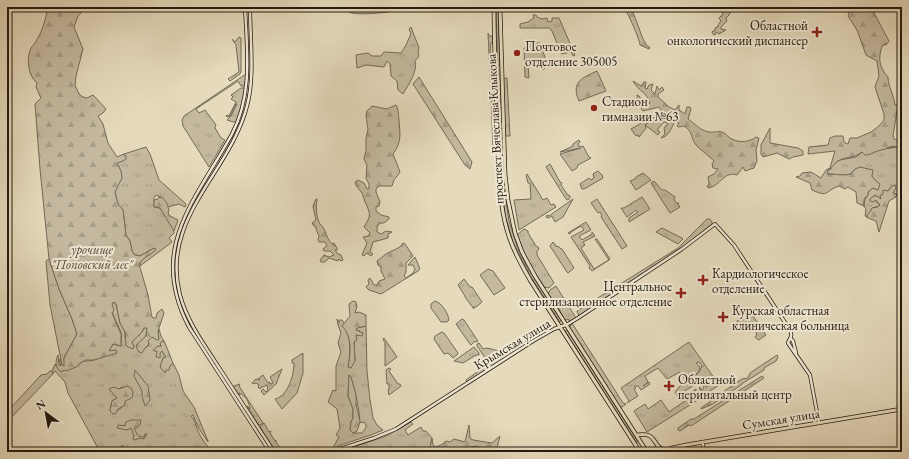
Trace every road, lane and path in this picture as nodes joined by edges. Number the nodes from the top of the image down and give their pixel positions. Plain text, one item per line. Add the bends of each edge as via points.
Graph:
1 (245, 7) edge
2 (250, 7) edge
3 (494, 7) edge
4 (500, 7) edge
5 (500, 174) junction
6 (506, 174) junction
7 (506, 181) junction
8 (500, 182) junction
9 (563, 320) junction
10 (558, 323) junction
11 (566, 325) junction
12 (560, 327) junction
13 (569, 329) junction
14 (564, 332) junction
15 (792, 339) junction
16 (796, 354) junction
17 (902, 409) edge
18 (819, 423) junction
19 (637, 435) junction
20 (639, 439) junction
21 (702, 442) junction
22 (634, 443) junction
23 (668, 450) junction
24 (270, 452) edge
25 (274, 452) edge
26 (331, 452) edge
27 (640, 452) edge
28 (647, 452) edge
29 (664, 452) edge
30 (705, 452) edge

1 - 24 main road via 248,72 245,101 235,130 184,218 175,245 173,273 176,295 184,318
2 - 25 main road via 251,70 247,106 242,124 233,141 189,215 178,246 177,277 182,301 192,325
3 - 5 main road, проспект Вячеслава Клыкова
4 - 6 main road, проспект Вячеслава Клыкова
5 - 6 main road via 503,177
5 - 8 main road, проспект Вячеслава Клыкова
6 - 7 main road, проспект Вячеслава Клыкова
7 - 8 main road via 503,179
7 - 9 main road, проспект Вячеслава Клыкова via 511,220 519,245
8 - 10 main road, проспект Вячеслава Клыкова via 505,223 516,254
9 - 10 main road via 562,324
9 - 11 main road, проспект Вячеслава Клыкова
10 - 12 main road, проспект Вячеслава Клыкова
11 - 12 main road, Крымская улица
11 - 13 main road, проспект Вячеслава Клыкова
11 - 15 main road, Крымская улица via 672,256 715,224 734,245 785,322
12 - 14 main road, проспект Вячеслава Клыкова
12 - 26 main road, Крымская улица via 534,340 396,428
13 - 14 main road via 565,328
13 - 19 main road, проспект Вячеслава Клыкова
14 - 22 main road, проспект Вячеслава Клыкова
15 - 16 main road
15 - 16 main road via 788,343
16 - 18 main road via 811,379
17 - 18 main road, Сумская улица
18 - 21 main road, Сумская улица
19 - 20 main road, проспект Вячеслава Клыкова
19 - 23 main road via 649,435 660,448
20 - 22 main road via 639,443
20 - 28 main road, проспект Вячеслава Клыкова
21 - 23 main road, Сумская улица
21 - 30 main road
22 - 27 main road, проспект Вячеслава Клыкова
23 - 29 main road, Сумская улица

